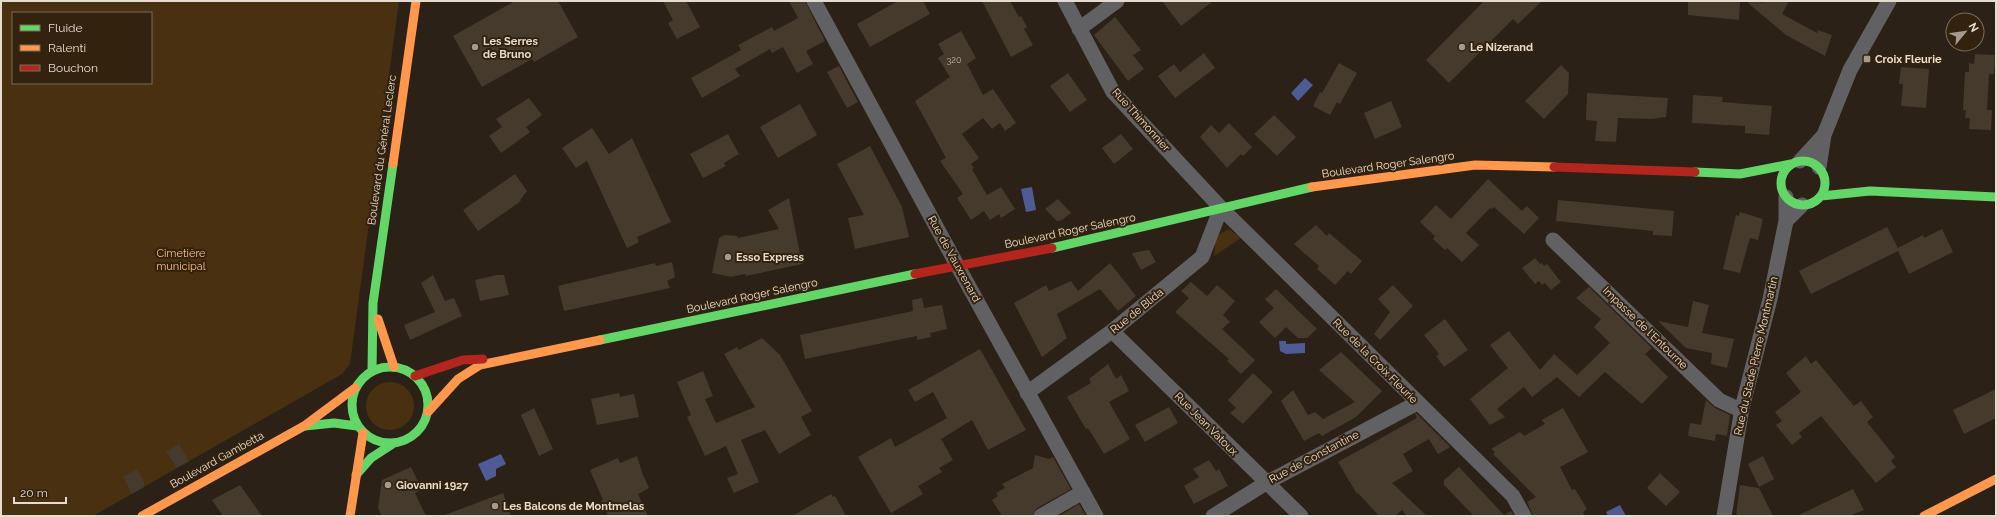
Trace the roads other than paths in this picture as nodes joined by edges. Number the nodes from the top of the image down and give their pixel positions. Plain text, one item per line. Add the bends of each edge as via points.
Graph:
1 (416, 1) edge
2 (814, 1) edge
3 (1064, 1) edge
4 (1117, 1) edge
5 (1889, 1) edge
6 (1078, 29) junction
7 (1824, 135) junction
8 (1795, 162) junction
9 (1740, 174) junction
10 (1825, 175) junction
11 (1758, 182) dead end
12 (1846, 185) dead end
13 (1771, 187) dead end
14 (1870, 191) junction
15 (1784, 195) junction
16 (1821, 196) junction
17 (1996, 197) edge
18 (1802, 205) junction
19 (1221, 208) junction
20 (1786, 221) junction
21 (1553, 240) dead end
22 (957, 265) junction
23 (373, 303) junction
24 (1112, 331) junction
25 (510, 358) junction
26 (394, 367) junction
27 (372, 371) junction
28 (415, 376) junction
29 (355, 388) junction
30 (1027, 393) junction
31 (1417, 403) junction
32 (1742, 408) junction
33 (428, 412) junction
34 (304, 426) junction
35 (360, 429) junction
36 (394, 443) junction
37 (356, 475) junction
38 (1996, 479) edge
39 (1266, 483) junction
40 (1083, 492) junction
41 (142, 516) edge
42 (350, 516) edge
43 (1041, 516) edge
44 (1096, 516) edge
45 (1213, 516) edge
46 (1301, 516) edge
47 (1524, 516) edge
48 (1724, 516) edge
49 (1924, 516) edge

1 - 23 main road, Boulevard du Général Leclerc
2 - 22 street, Rue de Vauxrenard
3 - 6 street, Rue Thimonnier
4 - 6 street
5 - 7 street via 1850,70
6 - 19 street, Rue Thimonnier via 1114,92
7 - 8 street
7 - 10 street
8 - 9 main road, Boulevard Roger Salengro
8 - 10 main road via 1807,160
8 - 15 main road via 1783,173 1781,186
9 - 11 main road, Boulevard Roger Salengro
9 - 19 main road, Boulevard Roger Salengro via 1475,165 1321,185
10 - 16 main road
12 - 14 main road
13 - 15 main road
14 - 16 main road
14 - 17 main road
15 - 18 main road via 1796,204
15 - 20 street, Rue du Stade Pierre Montmartin
16 - 18 main road via 1816,201
18 - 20 street
19 - 22 main road, Boulevard Roger Salengro via 1020,255
19 - 24 street, Rue de Blida via 1202,257
19 - 31 street, Rue de la Croix Fleurie
20 - 32 street, Rue du Stade Pierre Montmartin via 1770,298
21 - 32 street, Impasse de l'Entourne via 1719,400
22 - 25 main road, Boulevard Roger Salengro
22 - 30 street, Rue de Vauxrenard
23 - 26 main road, Boulevard du Général Leclerc
23 - 27 main road, Boulevard du Général Leclerc
24 - 30 street, Rue de Blida
24 - 39 street, Rue Jean Vatoux
25 - 28 main road via 463,360
25 - 33 main road, Boulevard Roger Salengro via 480,365 458,379
26 - 27 main road
26 - 28 main road
27 - 29 main road via 362,378
28 - 33 main road via 426,392
29 - 34 main road, Boulevard Gambetta
29 - 35 main road via 352,407
30 - 40 street, Rue de Vauxrenard
31 - 39 street, Rue de Constantine
31 - 47 street, Rue de la Croix Fleurie via 1513,496
32 - 48 street, Rue du Stade Pierre Montmartin
33 - 36 main road via 416,433 406,440
34 - 35 main road, Boulevard Gambetta via 334,423
34 - 41 main road, Boulevard Gambetta
35 - 36 main road via 377,441
35 - 37 main road
36 - 37 main road via 371,458
37 - 42 main road
38 - 49 main road
39 - 45 street, Rue de Constantine
39 - 46 street, Rue Jean Vatoux
40 - 43 street
40 - 44 street, Rue de Vauxrenard

